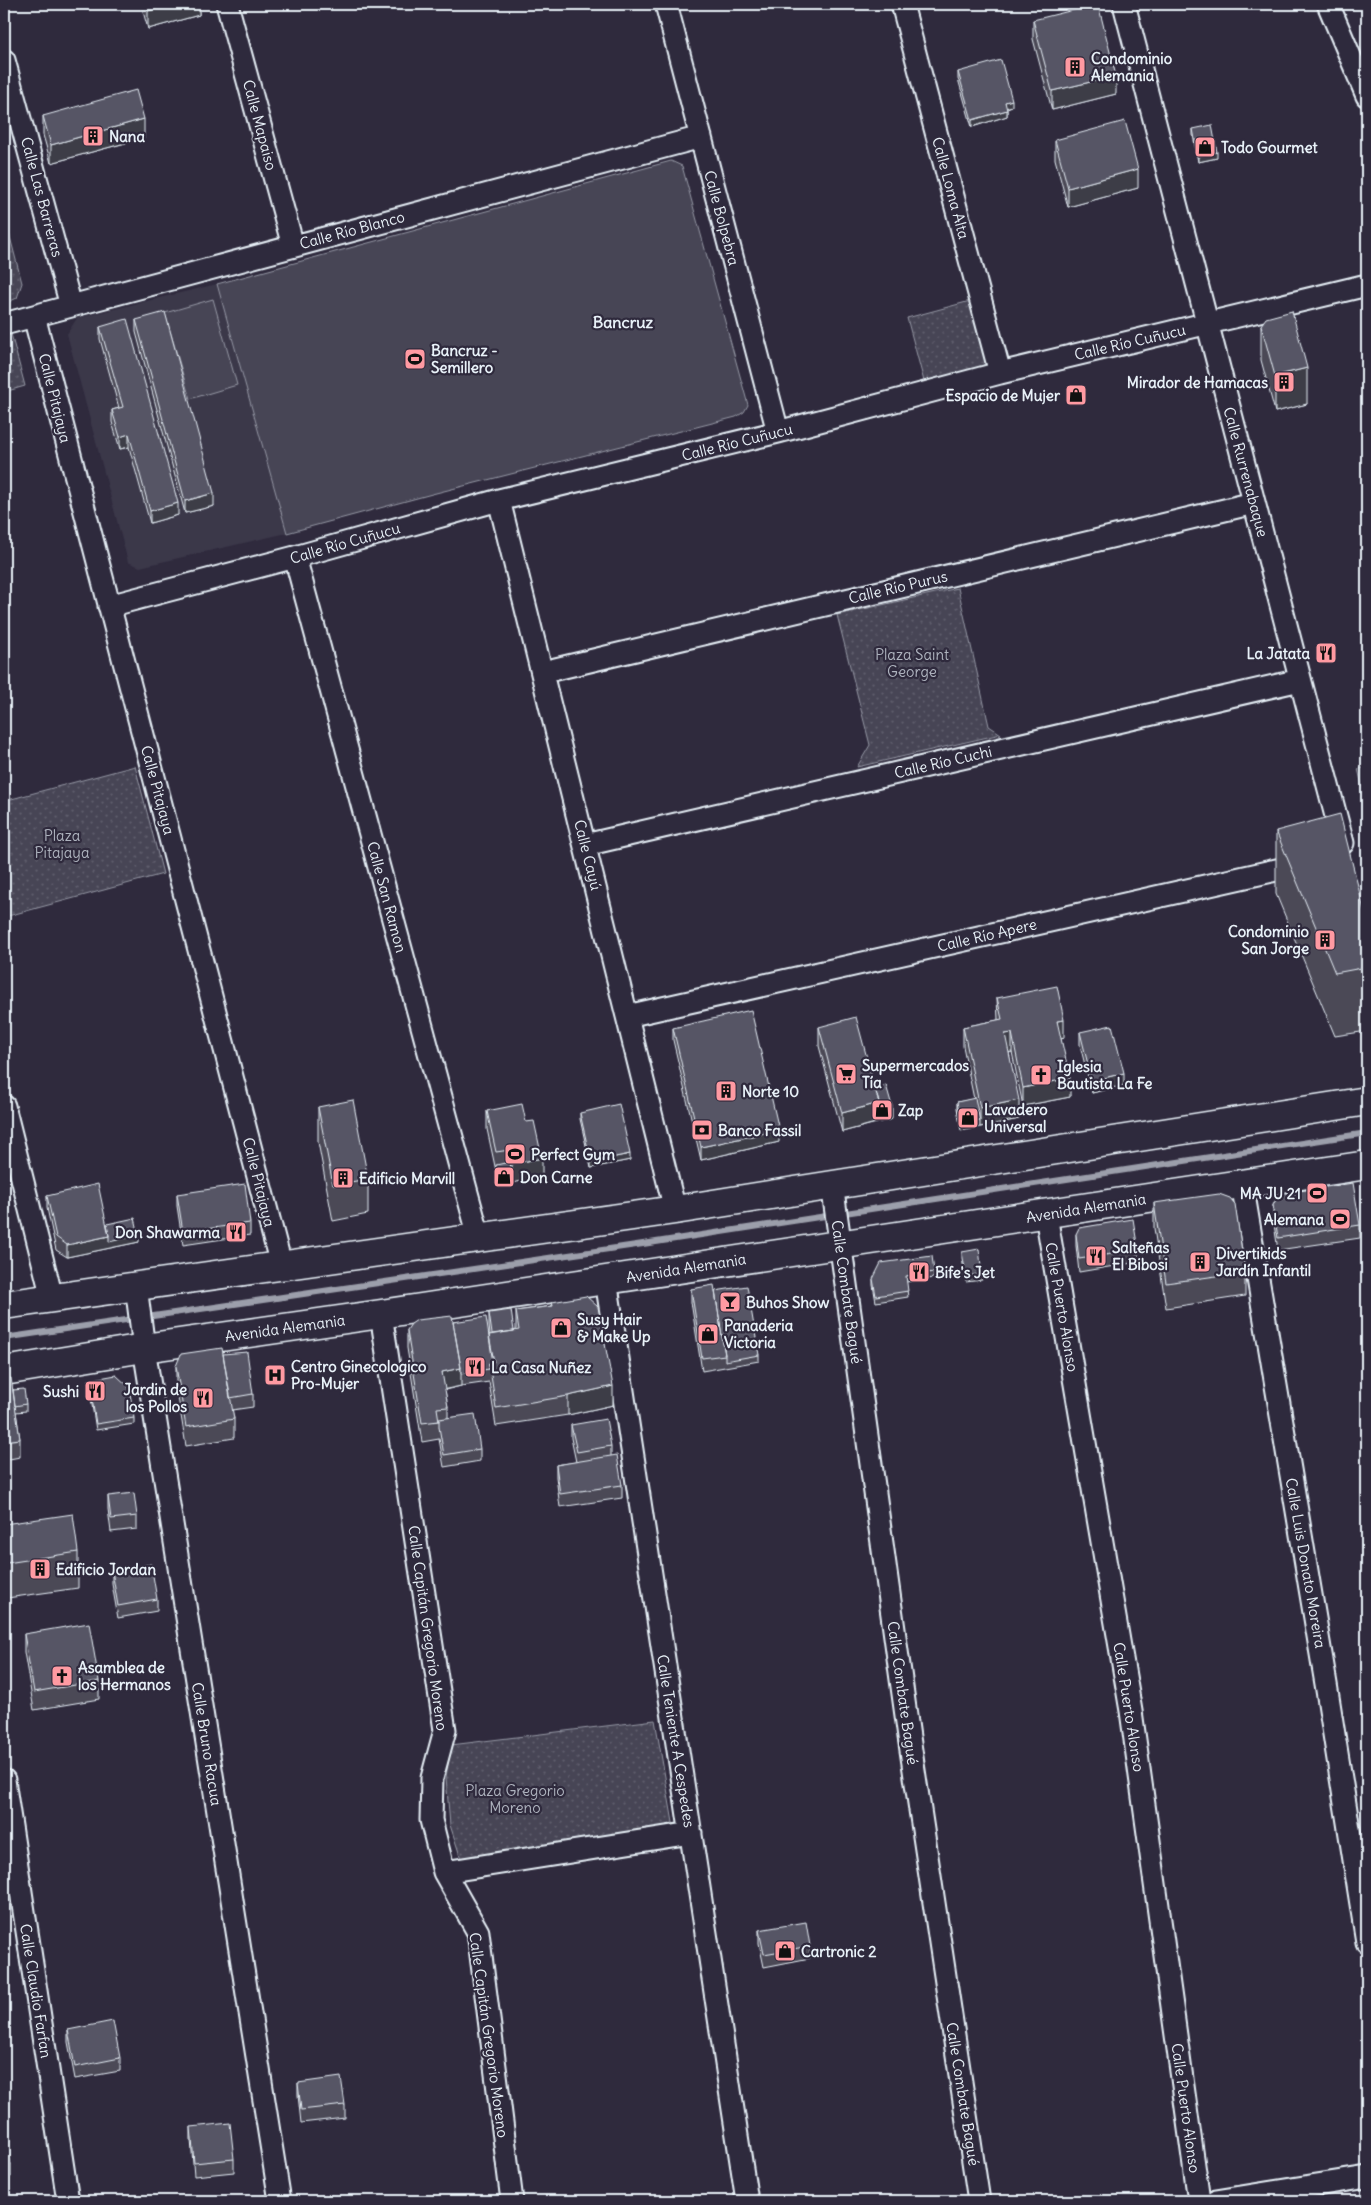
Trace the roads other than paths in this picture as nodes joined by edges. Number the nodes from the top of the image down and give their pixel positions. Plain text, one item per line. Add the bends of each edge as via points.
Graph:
1 (227, 4) edge
2 (666, 4) edge
3 (902, 4) edge
4 (1124, 4) edge
5 (1328, 4) edge
6 (4, 60) edge
7 (1367, 96) edge
8 (701, 137) junction
9 (293, 246) junction
10 (1367, 285) edge
11 (71, 306) junction
12 (34, 316) junction
13 (4, 324) edge
14 (1207, 324) junction
15 (1000, 373) junction
16 (778, 432) junction
17 (499, 500) junction
18 (1254, 503) junction
19 (296, 557) junction
20 (109, 606) junction
21 (543, 672) junction
22 (1300, 680) junction
23 (585, 845) junction
24 (1347, 860) joint
25 (627, 1016) junction
26 (1367, 1101) edge
27 (4, 1106) edge
28 (1367, 1165) edge
29 (1242, 1183) junction
30 (833, 1190) junction
31 (675, 1210) junction
32 (1046, 1214) junction
33 (479, 1237) junction
34 (840, 1238) junction
35 (281, 1265) junction
36 (606, 1280) junction
37 (136, 1292) junction
38 (52, 1298) junction
39 (4, 1305) edge
40 (380, 1314) junction
41 (142, 1338) junction
42 (4, 1371) edge
43 (4, 1780) edge
44 (691, 1833) junction
45 (444, 1872) junction
46 (1367, 1942) edge
47 (1367, 2178) edge
48 (68, 2201) edge
49 (280, 2201) edge
50 (512, 2201) edge
51 (747, 2201) edge
52 (979, 2201) edge
53 (1199, 2201) edge
54 (1216, 2201) edge

1 - 9 street, Calle Mapaiso
2 - 8 street, Calle Bolpebra
3 - 15 street, Calle Loma Alta
4 - 14 street, Calle Rurrenabaque
5 - 7 street
6 - 11 street, Calle Las Barreras
8 - 9 street, Calle Río Blanco
8 - 16 street, Calle Bolpebra
9 - 11 street, Calle Río Blanco
10 - 14 street, Calle Río Cuñucu
11 - 12 street, Calle Río Blanco
12 - 13 street, Calle Río Blanco
12 - 20 street, Calle Pitajaya
14 - 15 street, Calle Río Cuñucu
14 - 18 street, Calle Rurrenabaque
15 - 16 street, Calle Río Cuñucu
16 - 17 street, Calle Río Cuñucu
17 - 19 street, Calle Río Cuñucu
17 - 21 street, Calle Cayú
18 - 21 street, Calle Río Purus
18 - 22 street, Calle Rurrenabaque
19 - 20 street, Calle Río Cuñucu
19 - 33 street, Calle San Ramon
20 - 35 street, Calle Pitajaya
21 - 23 street, Calle Cayú
22 - 23 street, Calle Río Cuchi
22 - 24 street, Calle Rurrenabaque
23 - 25 street, Calle Cayú
24 - 25 street, Calle Río Apere
25 - 31 street, Calle Cayú
26 - 30 main road
27 - 38 street
28 - 29 main road, Avenida Alemania
29 - 32 main road, Avenida Alemania
29 - 46 street, Calle Luis Donato Moreira
30 - 31 main road
30 - 34 street, Calle Combate Bagué
31 - 33 main road
32 - 34 main road, Avenida Alemania
32 - 53 street, Calle Puerto Alonso via 1131,1711
33 - 35 main road
34 - 36 main road, Avenida Alemania
34 - 52 street, Calle Combate Bagué via 909,1736
35 - 37 main road
36 - 40 main road, Avenida Alemania
36 - 44 street, Calle Teniente A Cespedes
37 - 38 main road
37 - 41 street, Calle Bruno Racua
38 - 39 main road
40 - 41 main road, Avenida Alemania
40 - 45 street, Calle Capitán Gregorio Moreno via 445,1730 432,1778 431,1820
41 - 42 main road, Avenida Alemania
41 - 49 street, Calle Bruno Racua
43 - 48 street, Calle Claudio Farfan
44 - 45 street
44 - 51 street, Calle Teniente A Cespedes
45 - 50 street, Calle Capitán Gregorio Moreno via 478,1932
47 - 54 street

